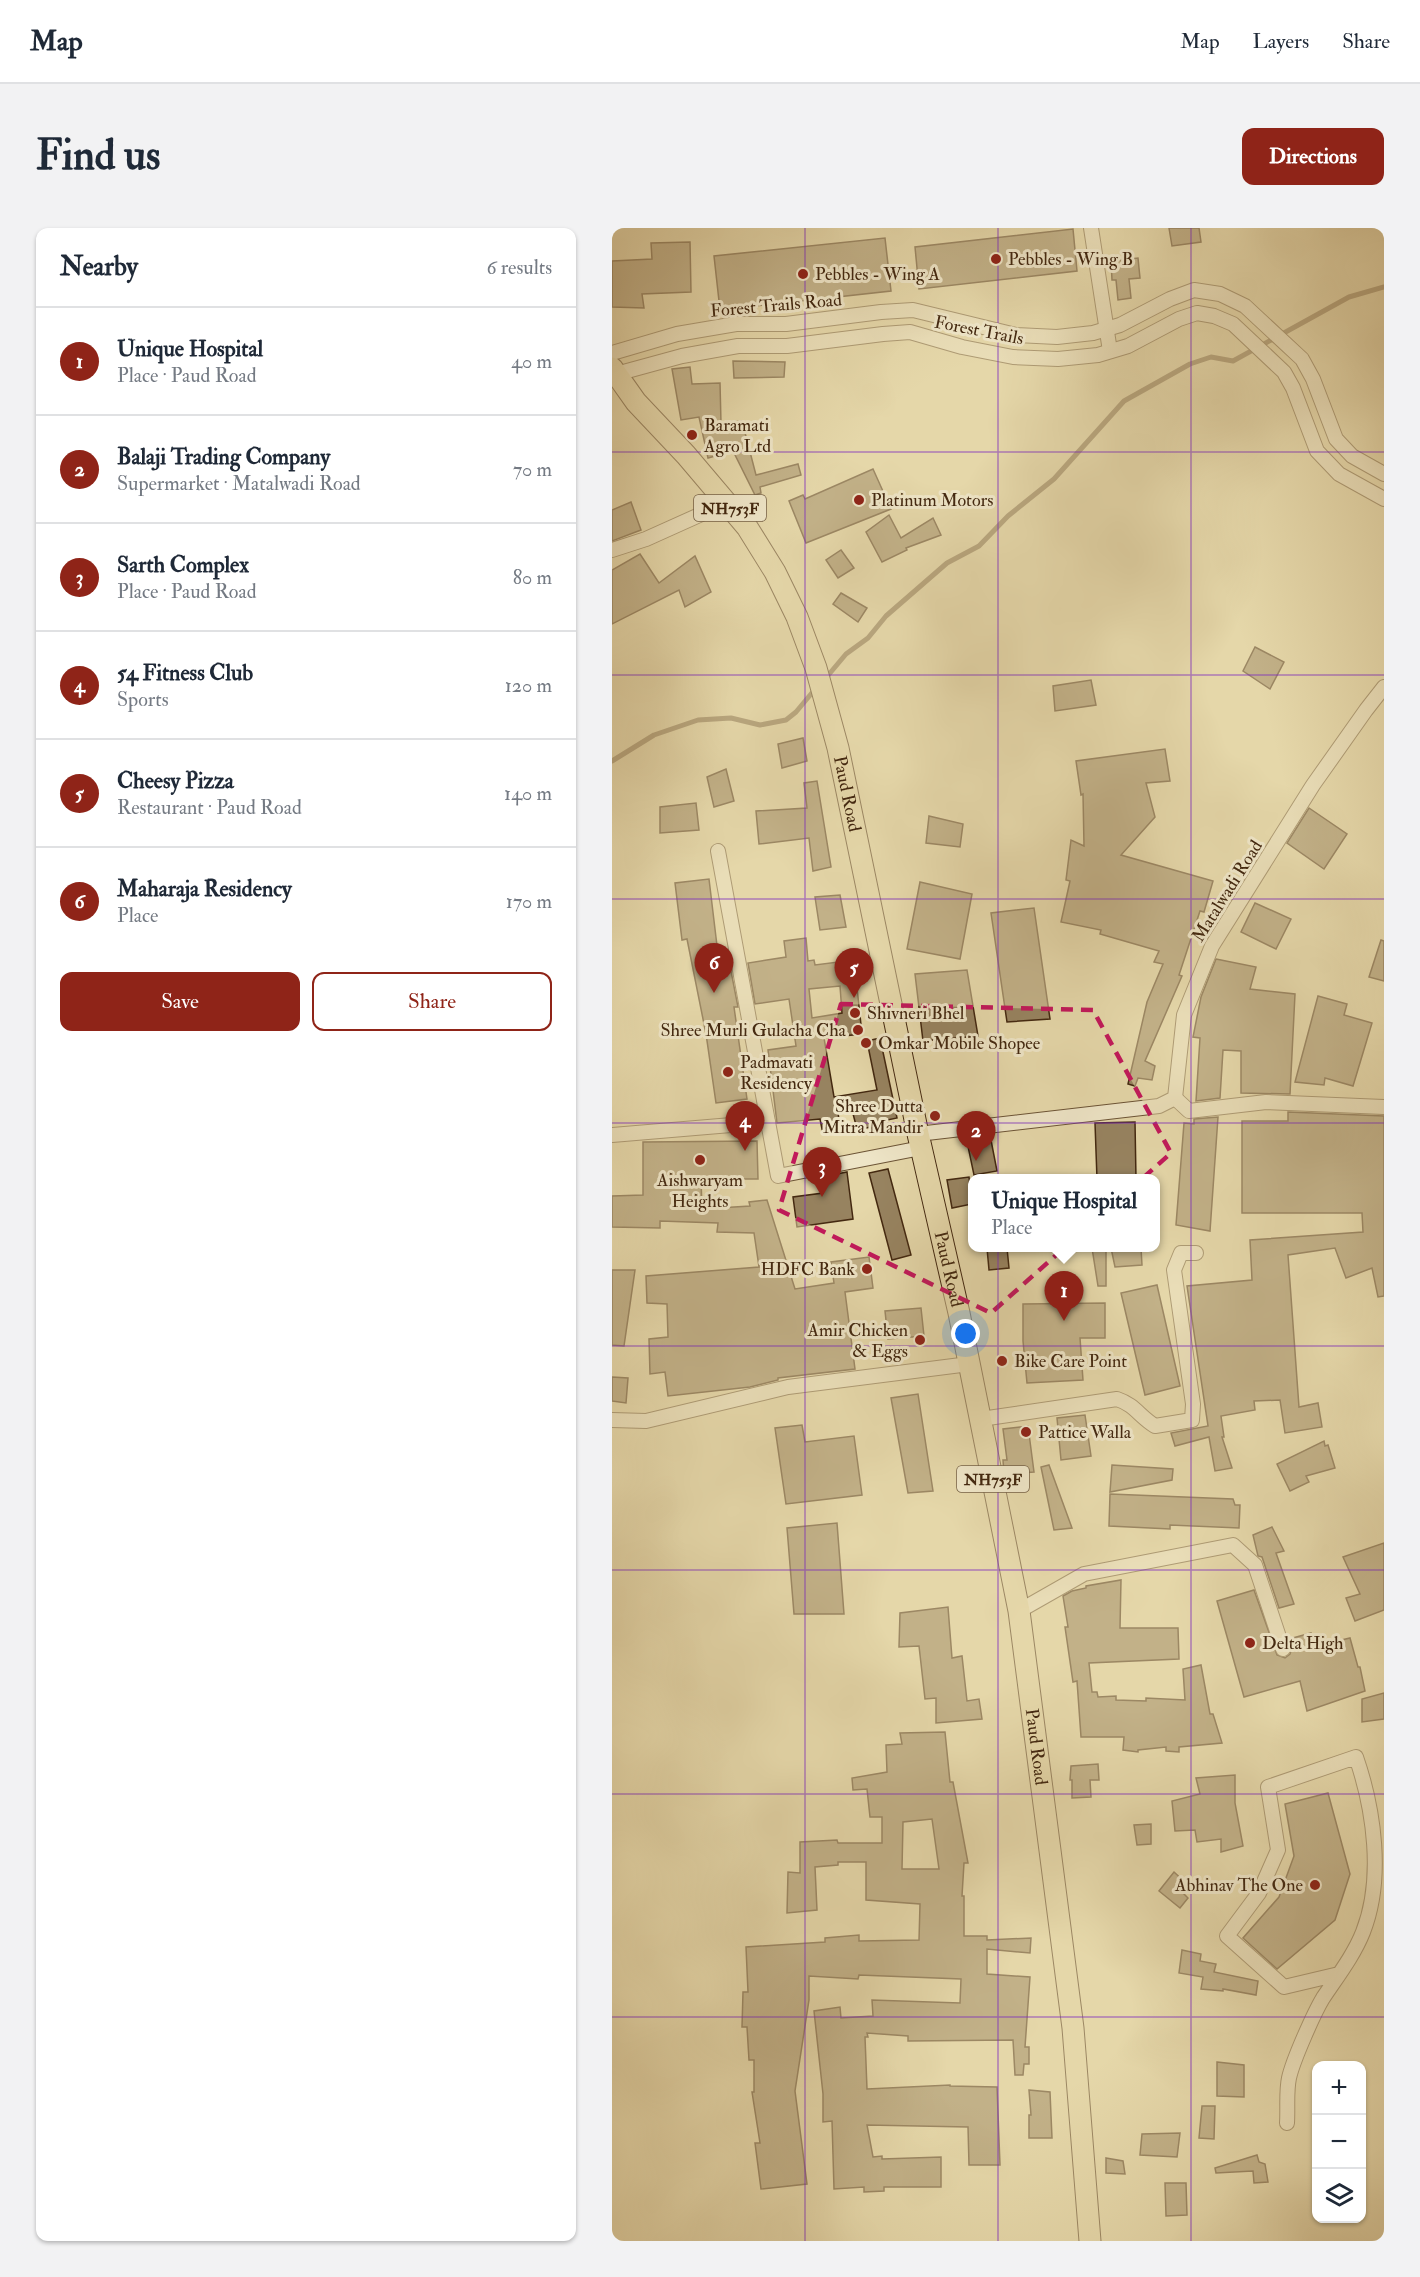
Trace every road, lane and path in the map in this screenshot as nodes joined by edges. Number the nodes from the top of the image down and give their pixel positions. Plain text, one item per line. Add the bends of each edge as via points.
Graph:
1 (1091, 228) edge
2 (1150, 310) junction
3 (718, 327) junction
4 (1105, 329) junction
5 (1159, 330) junction
6 (658, 339) junction
7 (721, 349) junction
8 (1110, 351) junction
9 (612, 353) edge
10 (665, 360) junction
11 (614, 371) edge
12 (1336, 439) junction
13 (1317, 451) junction
14 (1384, 474) edge
15 (1384, 499) edge
16 (726, 503) junction
17 (612, 550) edge
18 (1384, 687) edge
19 (718, 851) dead end
20 (1175, 1098) junction
21 (1384, 1107) edge
22 (768, 1122) junction
23 (612, 1135) edge
24 (919, 1141) junction
25 (1196, 1253) dead end
26 (969, 1364) junction
27 (981, 1419) junction
28 (612, 1420) edge
29 (1019, 1611) junction
30 (1283, 1649) dead end
31 (1339, 1974) junction
32 (1287, 2123) dead end
33 (1090, 2241) edge

1 - 4 street
2 - 4 street, Forest Trails Road
2 - 5 street
2 - 12 street, Forest Trails Road via 1194,290 1220,294 1245,306 1302,359
3 - 4 street, Forest Trails Road via 913,310 1016,335 1057,337
3 - 6 street, Forest Trails Road
3 - 7 street
4 - 8 street
5 - 8 street, Forest Trails
5 - 13 street, Forest Trails via 1197,313 1233,324 1284,372
6 - 9 street, Forest Trails Road
6 - 10 street
7 - 8 street, Forest Trails via 910,333 1014,357 1058,359
7 - 10 street, Forest Trails
10 - 11 street, Forest Trails
11 - 16 main road, Paud Road / NH753F via 636,402
12 - 13 street
12 - 14 street, Forest Trails Road via 1353,456
13 - 15 street, Forest Trails via 1339,474
16 - 17 street
16 - 24 main road, Paud Road / NH753F via 747,527 775,572 816,668 832,726
18 - 20 street, Matalwadi Road via 1313,784 1212,946 1184,1015
19 - 22 street
20 - 21 street via 1189,1111 1266,1102
20 - 24 street via 1159,1106
22 - 23 street
22 - 24 street via 777,1176
24 - 26 main road, Paud Road / NH753F
25 - 27 street via 1181,1253 1174,1270 1192,1420 1155,1426 1130,1403 1117,1399
26 - 27 main road, Paud Road / NH753F
26 - 28 street via 788,1387 646,1421
27 - 29 main road, Paud Road / NH753F
29 - 30 street via 1084,1574 1233,1545 1255,1565
29 - 33 main road, Paud Road / NH753F via 1073,2028
31 - 31 street via 1363,1932 1373,1888 1374,1837 1356,1757 1268,1787 1278,1850 1259,1893 1227,1936 1284,1987
31 - 32 street via 1321,2001 1289,2078

